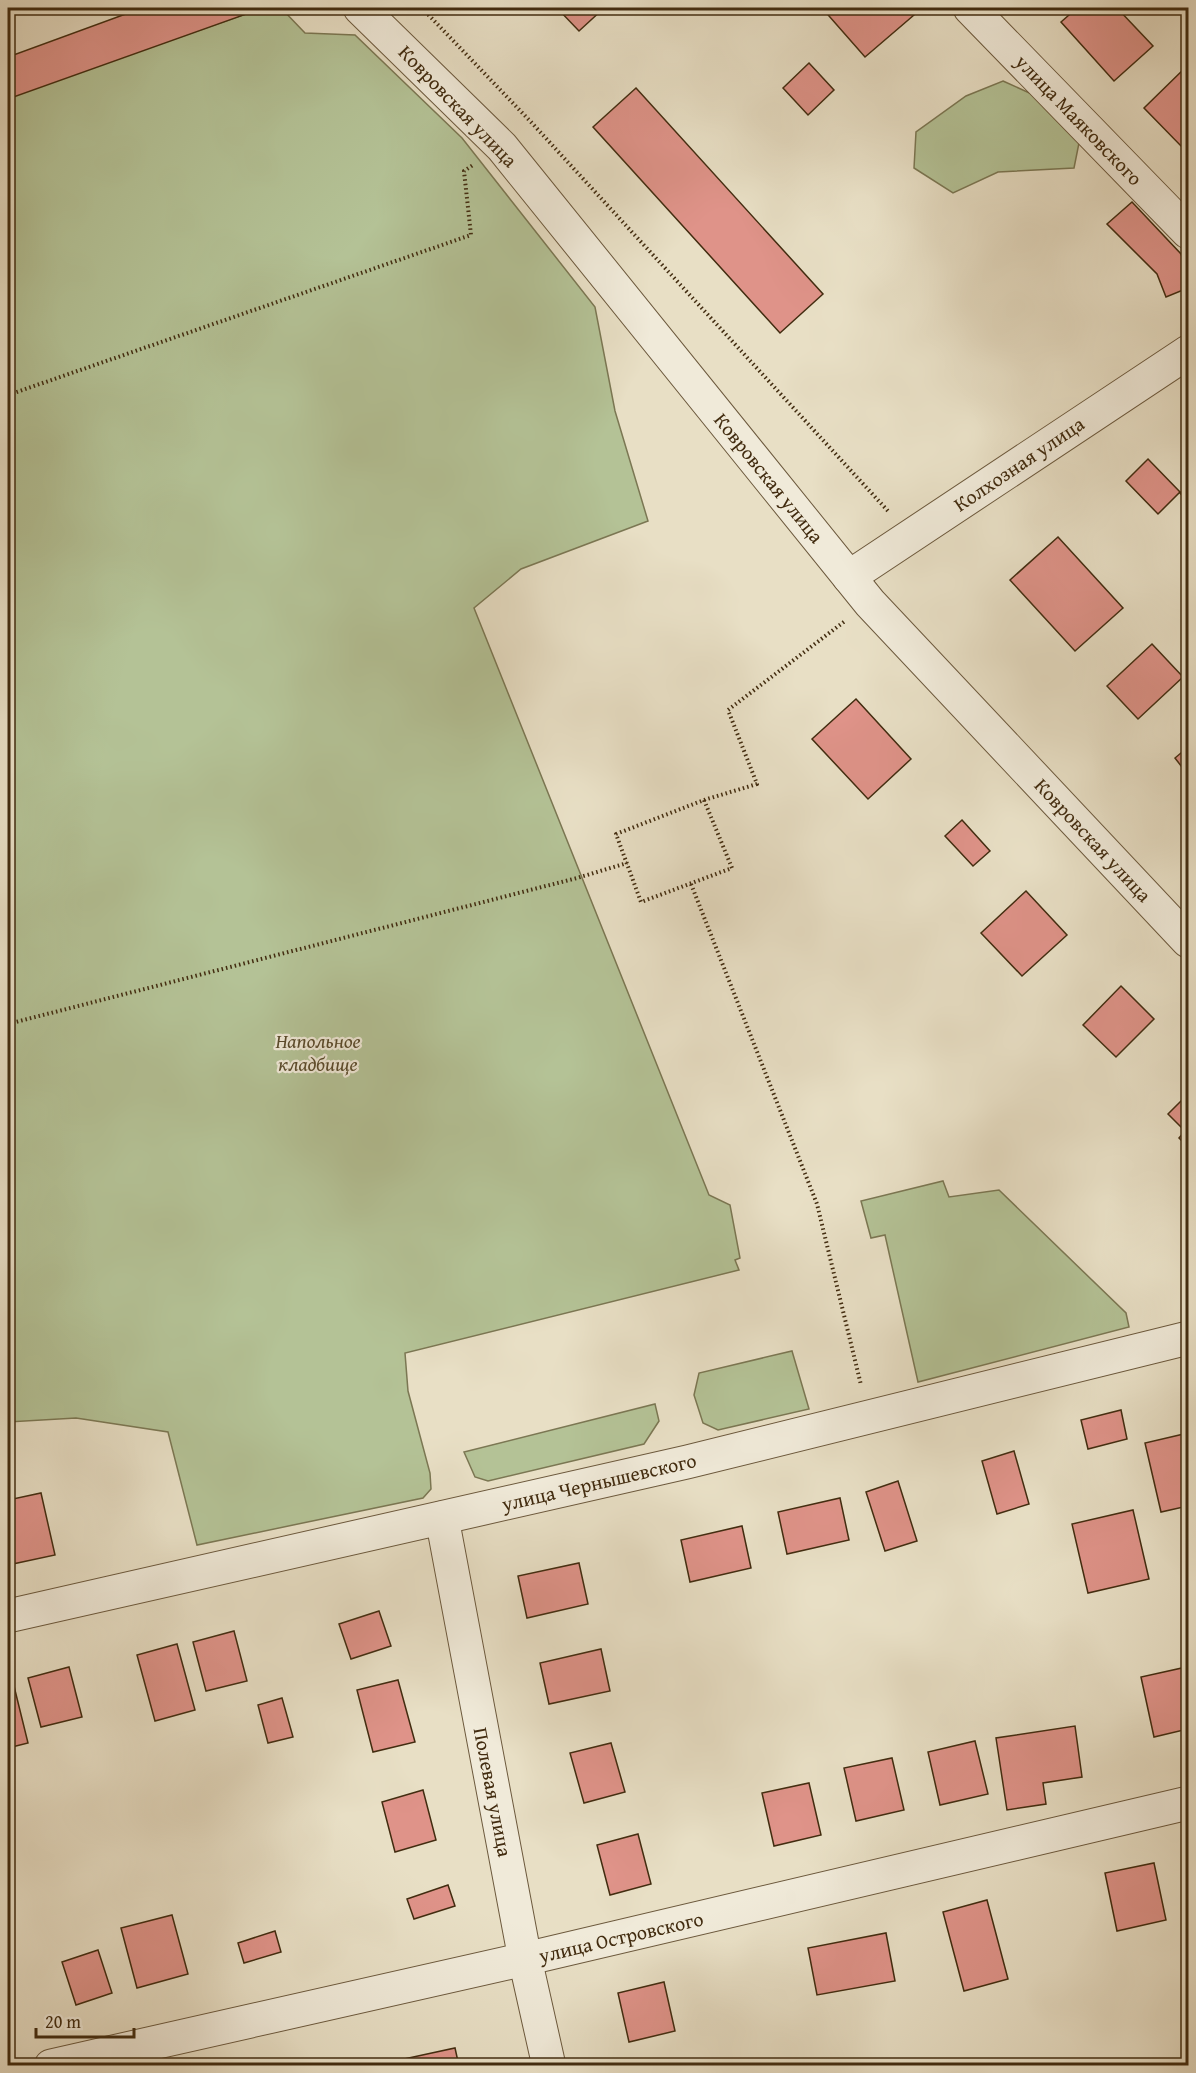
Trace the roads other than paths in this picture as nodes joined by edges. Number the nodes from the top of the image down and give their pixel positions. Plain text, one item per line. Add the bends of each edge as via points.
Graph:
1 (360, 8) edge
2 (970, 8) edge
3 (1188, 232) edge
4 (1188, 352) edge
5 (849, 577) junction
6 (1188, 941) edge
7 (1188, 1338) edge
8 (441, 1518) junction
9 (8, 1616) edge
10 (1188, 1803) edge
11 (525, 1959) junction
12 (51, 2066) edge
13 (549, 2066) edge

1 - 5 street, Ковровская улица via 502,147
2 - 3 street, улица Маяковского
4 - 5 street, Колхозная улица
5 - 6 street, Ковровская улица
7 - 8 street, улица Чернышевского via 687,1462
8 - 9 street, улица Чернышевского
8 - 11 street, Полевая улица
10 - 11 street, улица Островского
11 - 12 street, улица Островского
11 - 13 street, Полевая улица

